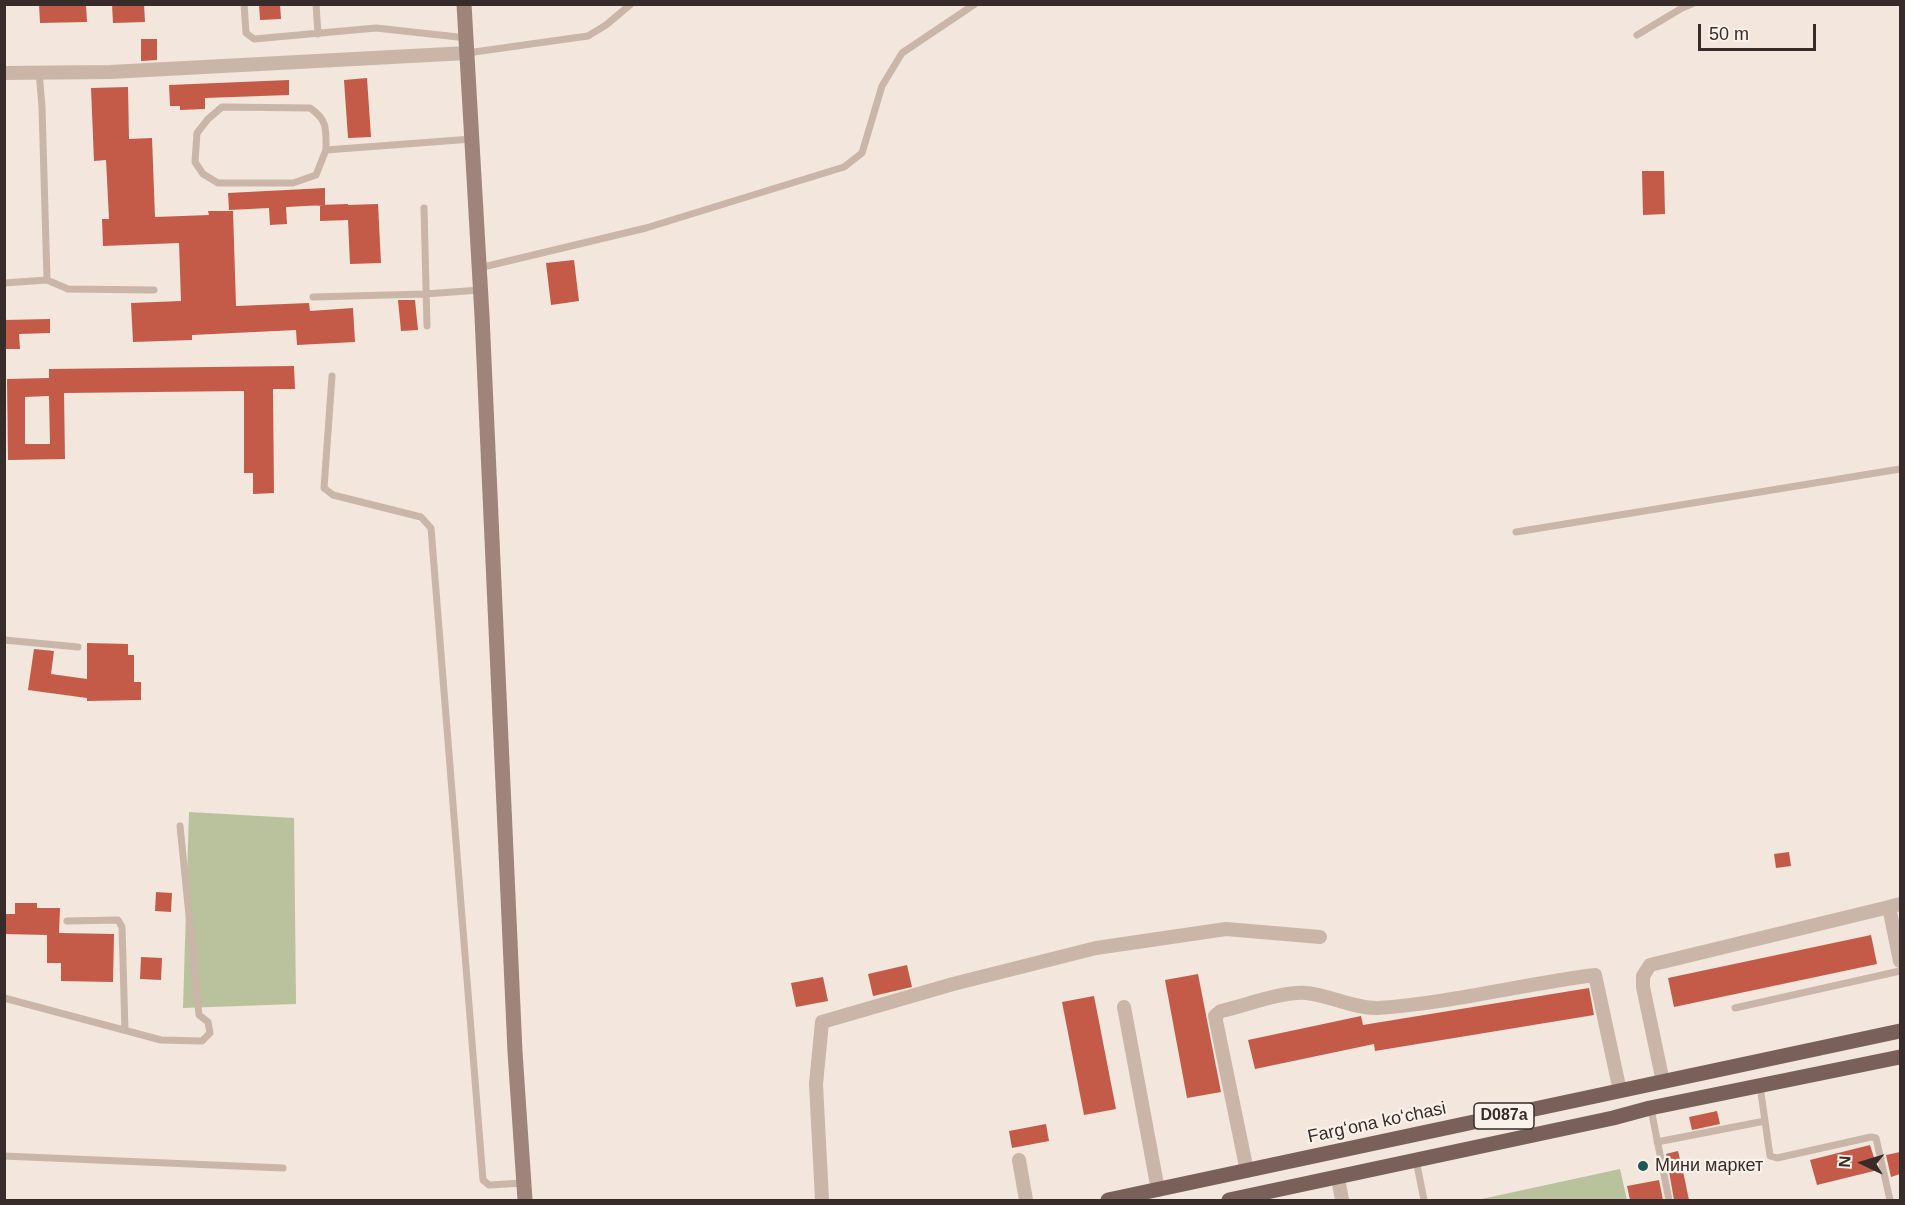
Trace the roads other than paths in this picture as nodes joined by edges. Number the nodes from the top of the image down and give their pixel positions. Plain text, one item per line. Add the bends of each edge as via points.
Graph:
1 (244, 4) edge
2 (316, 4) edge
3 (464, 4) edge
4 (631, 4) edge
5 (975, 4) edge
6 (1692, 4) edge
7 (318, 34) junction
8 (1637, 35) dead end
9 (467, 45) junction
10 (39, 71) junction
11 (4, 73) edge
12 (472, 140) junction
13 (326, 150) junction
14 (424, 208) dead end
15 (479, 268) junction
16 (47, 280) junction
17 (4, 283) edge
18 (154, 290) dead end
19 (480, 290) junction
20 (425, 294) junction
21 (314, 297) dead end
22 (427, 326) dead end
23 (332, 376) dead end
24 (1900, 470) edge
25 (1516, 532) dead end
26 (4, 640) edge
27 (78, 647) dead end
28 (180, 826) dead end
29 (1894, 906) edge
30 (67, 921) dead end
31 (1320, 937) dead end
32 (1900, 961) edge
33 (1900, 970) edge
34 (4, 998) edge
35 (1124, 1007) dead end
36 (1735, 1008) dead end
37 (125, 1030) junction
38 (1900, 1031) edge
39 (1817, 1048) junction
40 (1900, 1057) edge
41 (1823, 1073) junction
42 (1663, 1082) junction
43 (1760, 1086) junction
44 (1620, 1091) junction
45 (1650, 1108) junction
46 (1765, 1121) junction
47 (1658, 1142) junction
48 (4, 1156) edge
49 (1018, 1160) dead end
50 (1416, 1160) junction
51 (283, 1168) dead end
52 (1246, 1171) junction
53 (1338, 1178) junction
54 (524, 1183) junction
55 (1158, 1190) junction
56 (525, 1200) edge
57 (822, 1200) edge
58 (1026, 1200) edge
59 (1108, 1200) edge
60 (1229, 1200) edge
61 (1342, 1200) edge
62 (1424, 1200) edge
63 (1669, 1200) edge
64 (1890, 1200) edge

1 - 7 lane via 246,33 254,39
2 - 7 lane
3 - 9 main road
4 - 9 lane via 588,36
5 - 15 lane via 902,53 882,86 862,153 844,167 645,228
6 - 8 lane
7 - 9 lane via 376,28
9 - 10 street via 110,72
9 - 12 main road
10 - 11 street
10 - 16 lane
12 - 13 lane
12 - 15 main road
13 - 13 lane via 326,129 321,116 310,108 222,107 197,134 195,162 203,174 218,183 293,183 316,175
14 - 20 lane
15 - 19 main road
16 - 17 lane
16 - 18 lane via 68,290
19 - 20 lane
19 - 54 main road
20 - 21 lane
20 - 22 lane
23 - 54 lane via 324,488 333,495 422,517 431,528 483,1180 489,1185
24 - 25 lane
26 - 27 lane
28 - 37 lane via 199,1015 208,1022 210,1033 202,1041 161,1040
29 - 32 street
29 - 42 street via 1650,965 1642,987
30 - 37 lane via 118,920 122,927
31 - 57 street via 1226,929 1096,948 822,1022 816,1084
33 - 36 lane
34 - 37 lane
35 - 55 street
38 - 39 main road, Fargʻona koʻchasi / D087a
39 - 41 main road
39 - 42 main road, Fargʻona koʻchasi / D087a
40 - 41 main road, D087a
41 - 43 main road, D087a
42 - 44 main road, Fargʻona koʻchasi / D087a
43 - 45 main road, D087a
43 - 46 lane
44 - 52 main road, Fargʻona koʻchasi / D087a
44 - 52 street via 1595,975 1374,1008 1306,993 1291,994 1221,1011 1215,1016
45 - 47 lane
45 - 50 main road, D087a
46 - 47 lane
46 - 64 lane via 1770,1156 1777,1158 1876,1138
47 - 63 lane
48 - 51 lane
49 - 58 street
50 - 53 main road, D087a
50 - 62 lane
52 - 55 main road, Fargʻona koʻchasi / D087a
53 - 60 main road, D087a
53 - 61 street
54 - 56 main road
55 - 59 main road, Fargʻona koʻchasi / D087a

